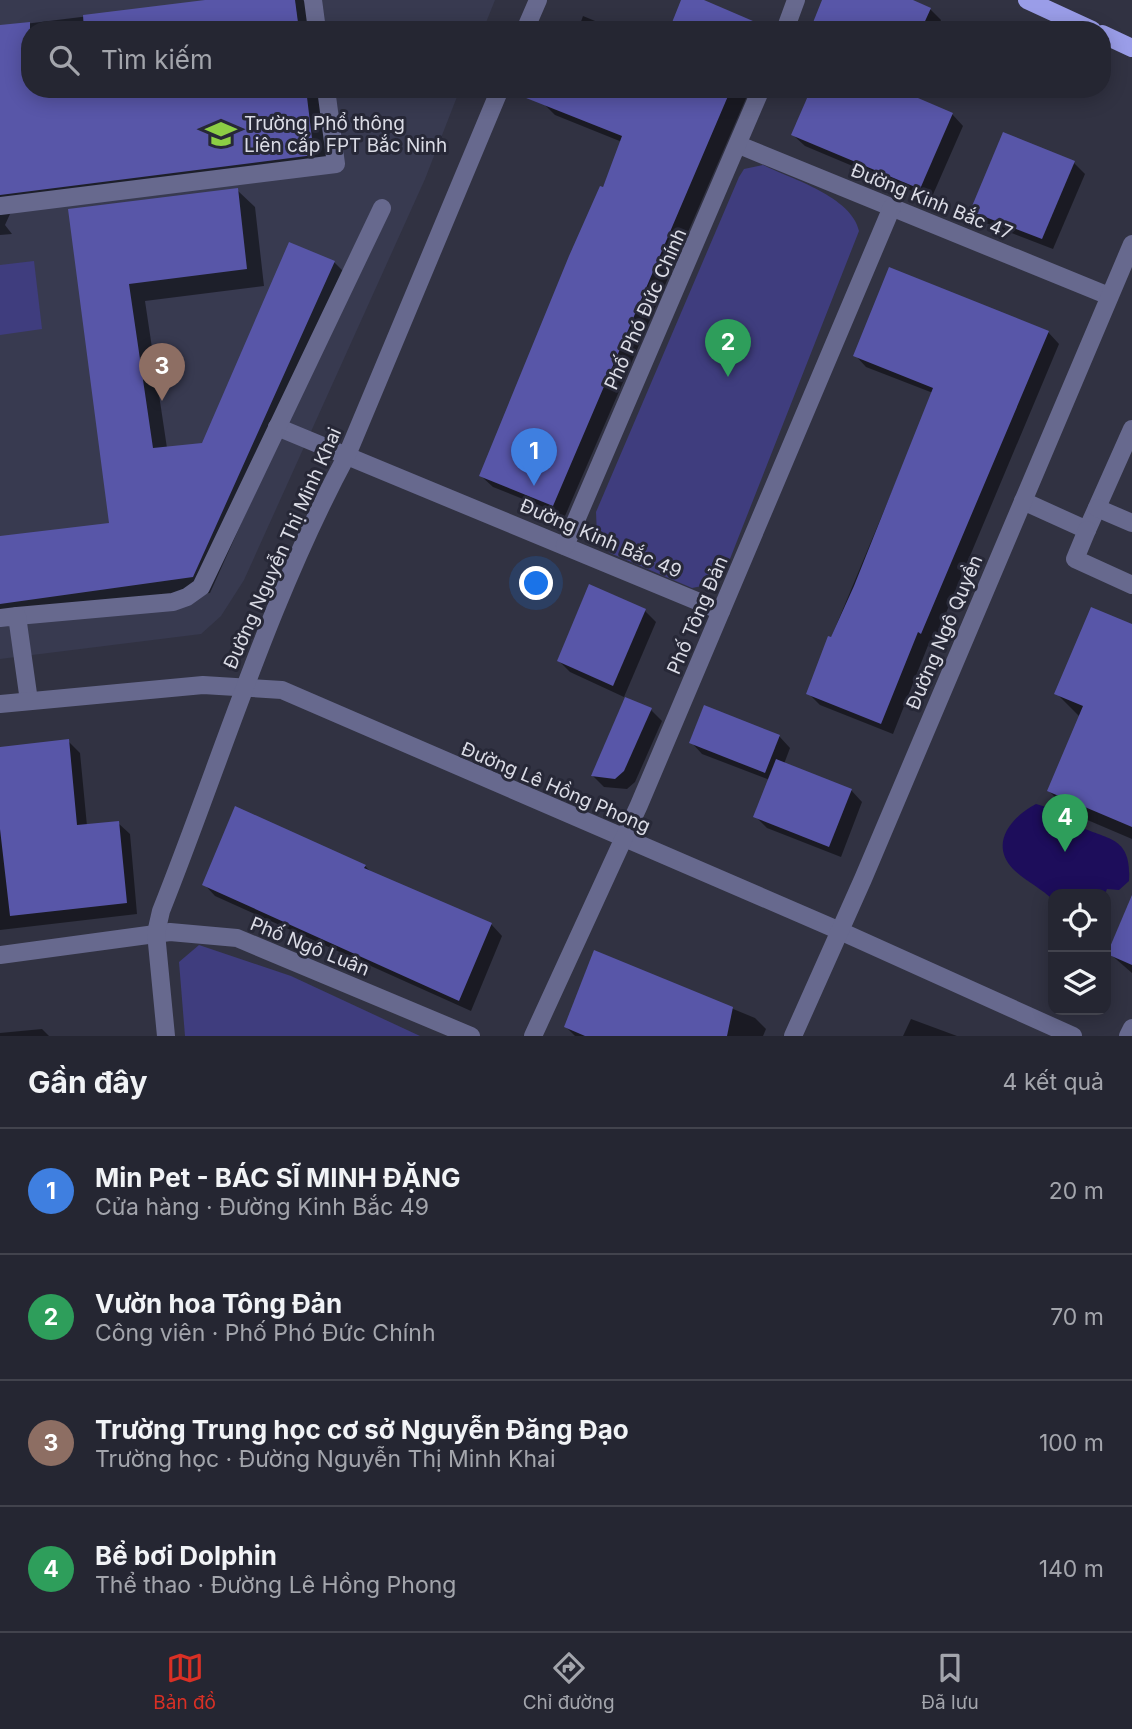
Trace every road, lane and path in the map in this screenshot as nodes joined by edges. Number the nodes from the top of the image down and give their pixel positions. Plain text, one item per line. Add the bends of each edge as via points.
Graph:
1 (313, 0) edge
2 (538, 0) edge
3 (796, 0) edge
4 (1027, 0) edge
5 (316, 21) edge
6 (529, 21) edge
7 (788, 21) edge
8 (1073, 21) edge
9 (1111, 38) edge
10 (1132, 48) edge
11 (327, 98) edge
12 (496, 98) edge
13 (757, 98) edge
14 (739, 145) junction
15 (0, 206) edge
16 (892, 207) junction
17 (383, 208) dead end
18 (1132, 244) edge
19 (1109, 296) junction
20 (277, 427) junction
21 (1132, 429) edge
22 (347, 455) junction
23 (1023, 501) junction
24 (1097, 508) junction
25 (1132, 523) edge
26 (1087, 530) junction
27 (565, 546) junction
28 (1132, 585) edge
29 (721, 611) junction
30 (8, 617) edge
31 (244, 687) junction
32 (29, 701) junction
33 (0, 704) edge
34 (622, 839) junction
35 (840, 931) junction
36 (156, 933) junction
37 (0, 955) edge
38 (1132, 1028) edge
39 (166, 1036) edge
40 (471, 1036) edge
41 (533, 1036) edge
42 (793, 1036) edge
43 (1073, 1036) edge
44 (1128, 1036) edge

1 - 5 street
2 - 6 street
3 - 7 street
4 - 8 main road
9 - 10 main road
11 - 15 street via 336,164
12 - 22 street, Đường Nguyễn Thị Minh Khai
13 - 14 street, Phố Phó Đức Chính
14 - 16 street, Đường Kinh Bắc 47
14 - 27 street, Phố Phó Đức Chính
16 - 19 street, Đường Kinh Bắc 47
16 - 29 street, Phố Tông Đản
17 - 20 street
18 - 19 street, Đường Ngô Quyền
19 - 23 street, Đường Ngô Quyền
20 - 22 street, Đường Kinh Bắc 49
20 - 30 street via 201,587 187,597
21 - 24 street
22 - 27 street, Đường Kinh Bắc 49
22 - 31 street, Đường Nguyễn Thị Minh Khai via 323,500
23 - 26 street
23 - 35 street, Đường Ngô Quyền
24 - 25 street
24 - 26 street
26 - 28 street via 1075,559
27 - 29 street, Đường Kinh Bắc 49
29 - 34 street, Phố Tông Đản
30 - 32 street
31 - 32 street, Đường Lê Hồng Phong via 203,685
31 - 34 street, Đường Lê Hồng Phong via 282,690
31 - 36 street, Đường Nguyễn Thị Minh Khai
32 - 33 street, Đường Lê Hồng Phong
34 - 35 street, Đường Lê Hồng Phong
34 - 41 street, Phố Tông Đản
35 - 42 street, Đường Ngô Quyền
35 - 43 street, Đường Lê Hồng Phong
36 - 37 street, Phố Ngô Luân
36 - 39 street, Đường Nguyễn Thị Minh Khai
36 - 40 street, Phố Ngô Luân via 194,932 246,941
38 - 44 street

